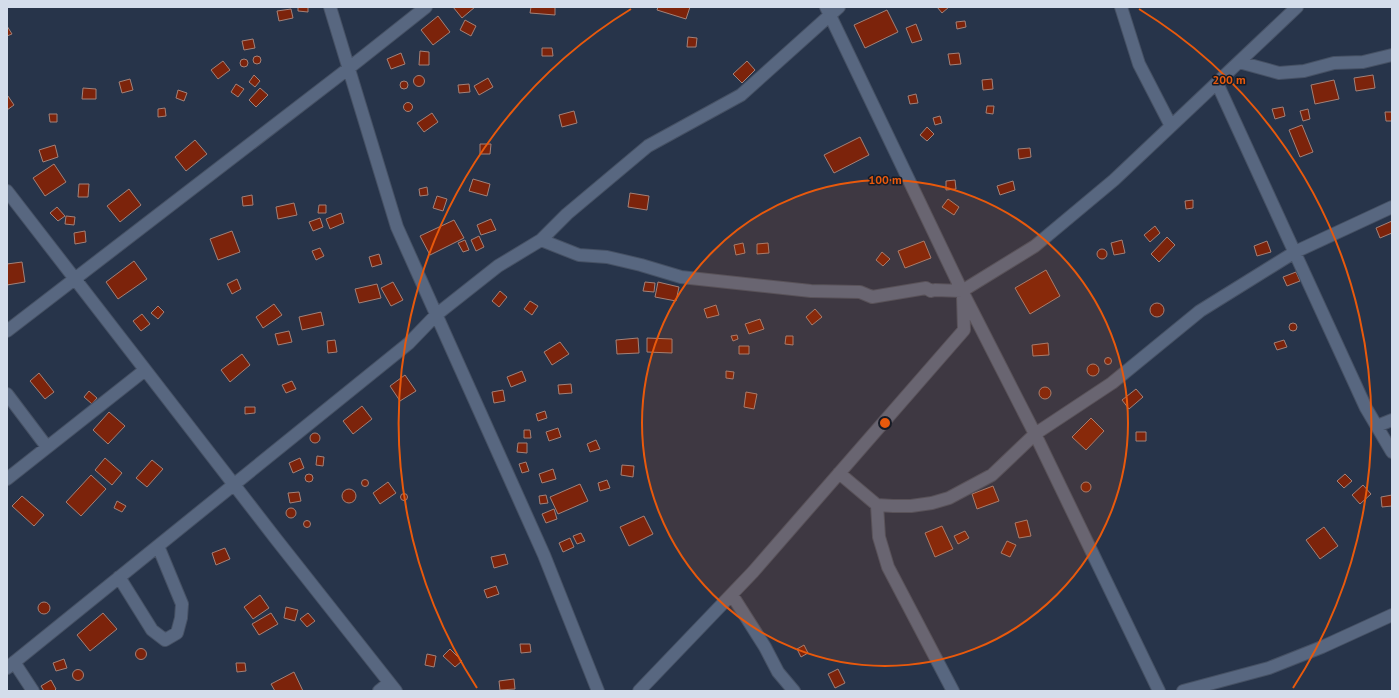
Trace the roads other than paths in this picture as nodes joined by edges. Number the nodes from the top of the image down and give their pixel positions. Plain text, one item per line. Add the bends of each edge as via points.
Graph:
1 (330, 7) edge
2 (426, 7) edge
3 (1121, 7) edge
4 (1297, 7) edge
5 (832, 10) edge
6 (1392, 55) edge
7 (1239, 62) junction
8 (349, 68) junction
9 (1217, 83) junction
10 (1171, 126) junction
11 (7, 191) edge
12 (1392, 206) edge
13 (541, 240) junction
14 (1295, 252) junction
15 (74, 278) junction
16 (962, 291) junction
17 (436, 315) junction
18 (7, 331) edge
19 (145, 370) junction
20 (7, 394) edge
21 (1392, 420) edge
22 (1377, 426) junction
23 (1035, 434) junction
24 (47, 447) junction
25 (1392, 452) edge
26 (839, 473) junction
27 (7, 479) edge
28 (234, 485) junction
29 (877, 505) junction
30 (158, 546) junction
31 (120, 577) junction
32 (732, 595) junction
33 (1392, 615) edge
34 (11, 665) edge
35 (392, 687) edge
36 (33, 691) edge
37 (379, 691) edge
38 (598, 691) edge
39 (639, 691) edge
40 (794, 691) edge
41 (953, 691) edge
42 (1159, 691) edge
43 (1183, 691) edge

1 - 8 street
2 - 8 street
3 - 10 street via 1139,64
4 - 7 street
5 - 13 street via 741,95 648,146 567,214
5 - 16 street
6 - 7 street via 1363,62 1334,63 1304,71 1279,73
7 - 9 street
8 - 15 street
8 - 17 street via 397,227
9 - 10 street
9 - 14 street
10 - 16 street via 1114,180 1035,246
11 - 15 street
12 - 14 street
13 - 16 street via 579,255 608,257 680,277 811,291 860,292 872,297 926,288 931,291
13 - 17 street via 498,266
14 - 22 street via 1366,408
14 - 23 street via 1200,311 1112,383
15 - 18 street
15 - 19 street
16 - 23 street
16 - 26 street via 964,330
17 - 28 street via 409,343
17 - 38 street via 544,555
19 - 24 street
19 - 28 street
20 - 24 street
21 - 22 street
22 - 25 street
23 - 29 street via 992,475 949,498 912,506
23 - 42 street
24 - 27 street
26 - 29 street
26 - 32 street
28 - 30 street
28 - 35 street
29 - 41 street via 879,537 888,567
30 - 31 street
30 - 31 street via 182,604 177,633 165,640 152,630
31 - 34 street
32 - 39 street
32 - 40 street via 778,672
33 - 43 street via 1269,668
34 - 36 street
35 - 37 street

